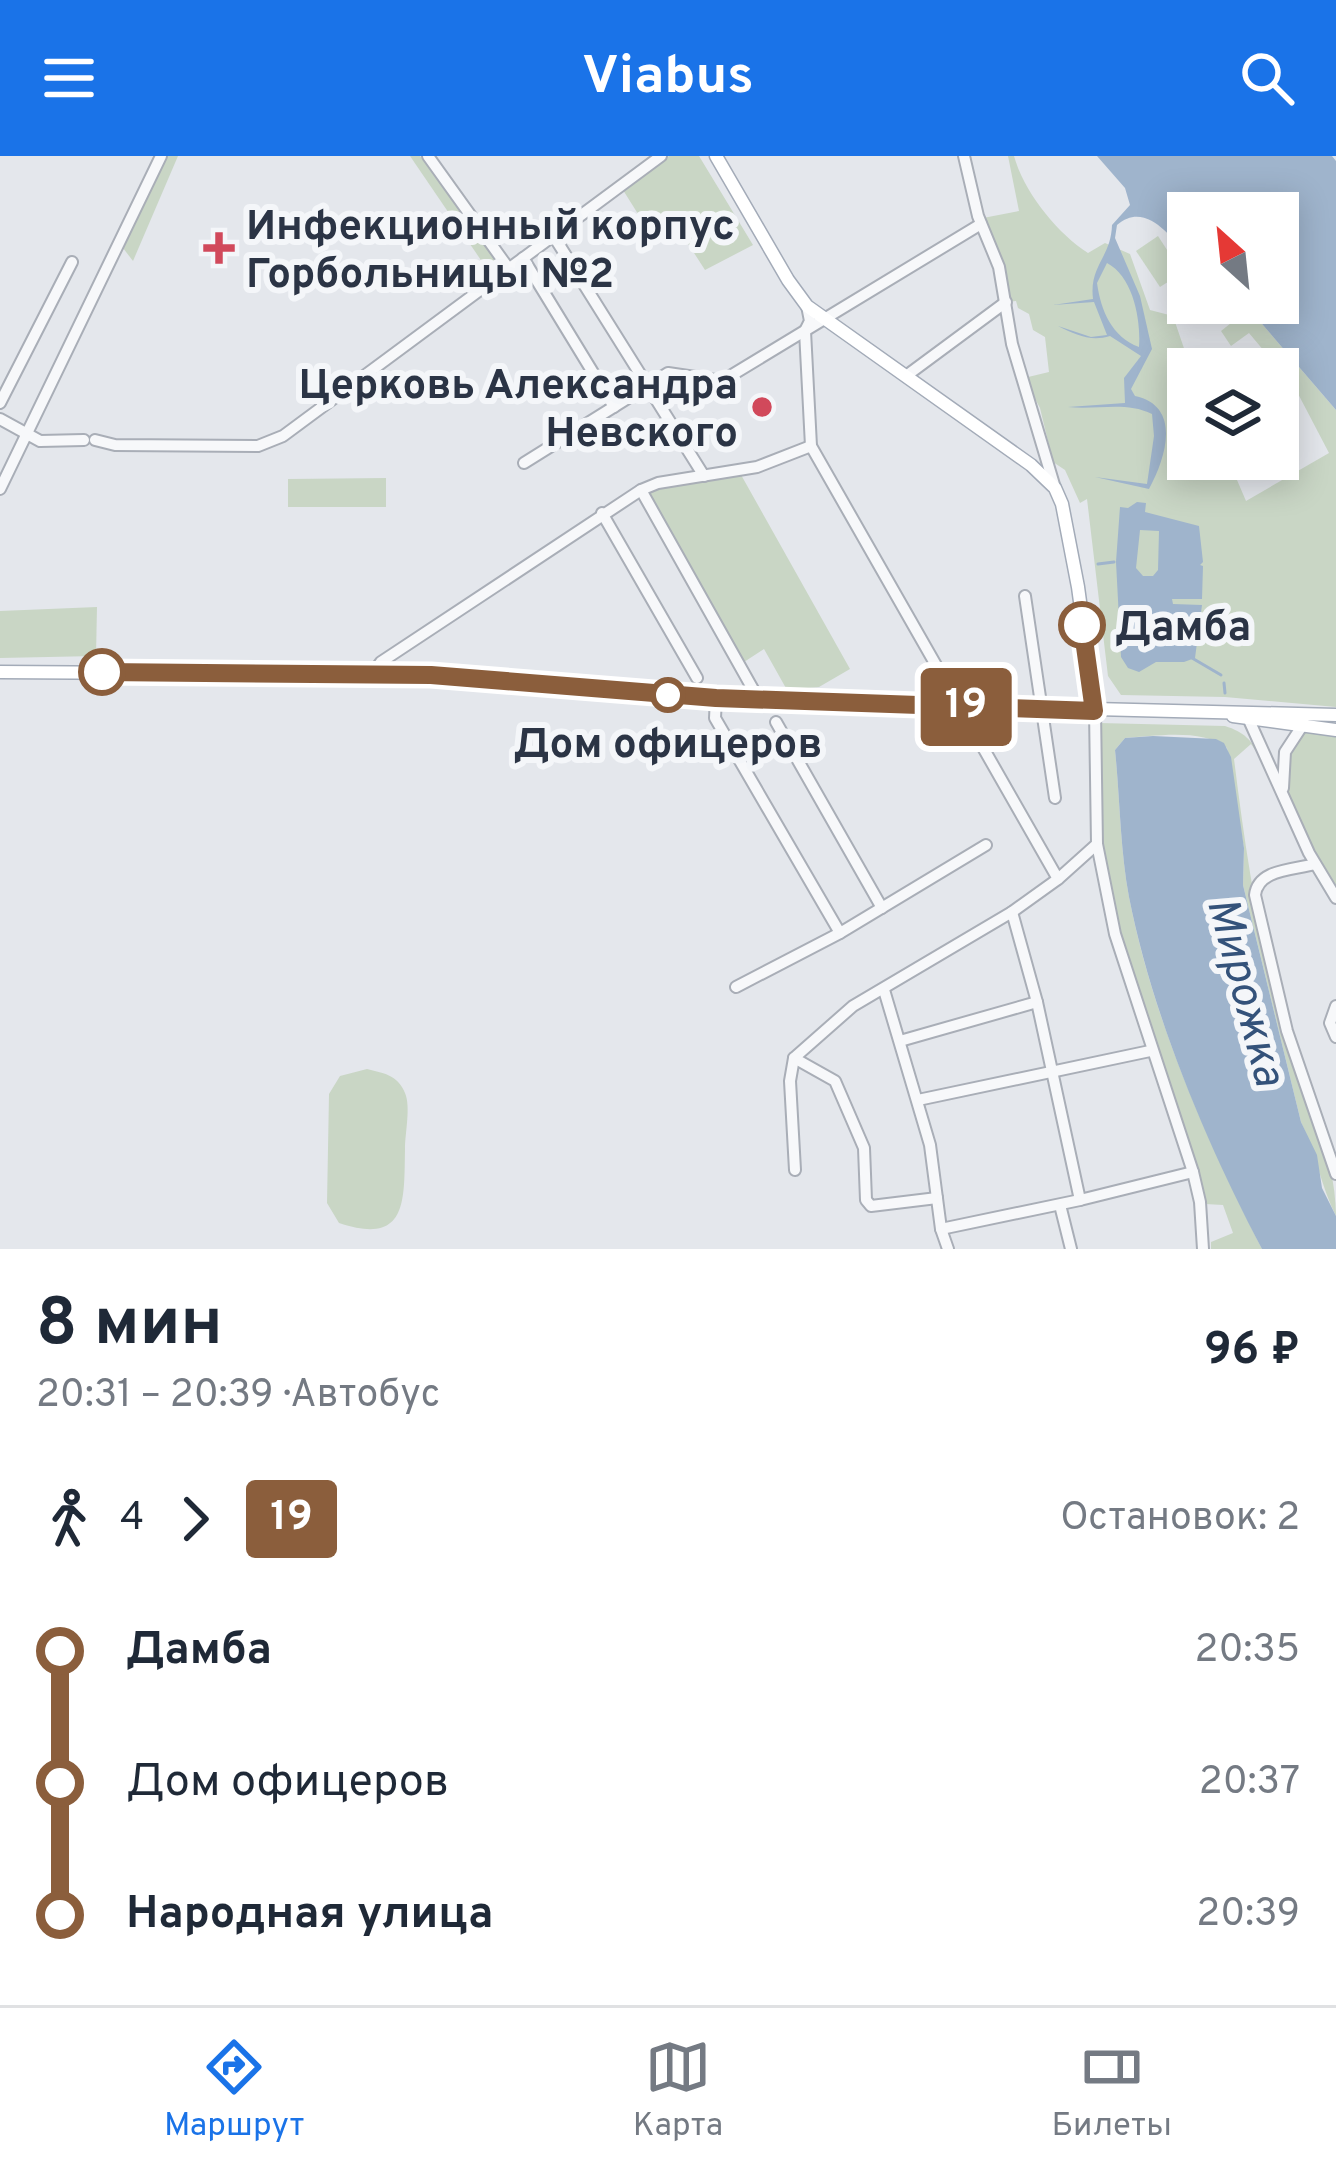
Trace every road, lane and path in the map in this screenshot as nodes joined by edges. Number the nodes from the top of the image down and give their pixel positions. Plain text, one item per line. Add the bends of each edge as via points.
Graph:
1 (428, 156) edge
2 (661, 156) edge
3 (716, 156) edge
4 (964, 156) edge
5 (158, 157) edge
6 (981, 224) junction
7 (553, 236) junction
8 (523, 258) junction
9 (72, 262) dead end
10 (509, 269) junction
11 (1006, 302) junction
12 (807, 306) junction
13 (824, 319) junction
14 (805, 331) junction
15 (906, 376) junction
16 (649, 386) junction
17 (0, 403) edge
18 (614, 407) junction
19 (0, 419) edge
20 (28, 434) junction
21 (811, 446) junction
22 (524, 463) dead end
23 (704, 476) junction
24 (1055, 488) junction
25 (0, 490) edge
26 (641, 490) junction
27 (602, 513) junction
28 (1025, 596) dead end
29 (0, 672) edge
30 (372, 674) junction
31 (698, 678) dead end
32 (716, 698) junction
33 (759, 700) junction
34 (963, 707) junction
35 (1043, 710) junction
36 (1094, 711) junction
37 (1214, 712) junction
38 (1319, 714) junction
39 (1336, 715) edge
40 (1249, 720) junction
41 (776, 722) dead end
42 (1300, 726) junction
43 (1336, 730) edge
44 (1283, 791) junction
45 (1055, 798) dead end
46 (1096, 844) junction
47 (986, 845) dead end
48 (1315, 864) junction
49 (1058, 880) junction
50 (1333, 893) edge
51 (882, 908) junction
52 (1012, 912) junction
53 (840, 933) junction
54 (736, 987) dead end
55 (884, 990) junction
56 (1036, 1002) junction
57 (1336, 1006) edge
58 (1336, 1037) edge
59 (900, 1041) junction
60 (1150, 1051) junction
61 (794, 1058) junction
62 (1052, 1073) junction
63 (918, 1100) junction
64 (795, 1170) dead end
65 (1192, 1172) junction
66 (1336, 1174) edge
67 (937, 1198) junction
68 (1080, 1201) junction
69 (1060, 1205) junction
70 (941, 1228) junction
71 (939, 1249) edge
72 (949, 1249) edge
73 (1071, 1249) edge
74 (1203, 1249) edge

1 - 10 street
2 - 7 street
3 - 12 main road
4 - 6 street
5 - 20 street
6 - 11 street
6 - 13 street
7 - 8 street
7 - 16 street
8 - 10 street
8 - 18 street
9 - 17 street
10 - 20 street via 258,446 115,445
11 - 15 street
11 - 24 street
12 - 13 main road
12 - 14 street
13 - 14 street
13 - 15 main road
14 - 16 street via 722,381 668,373
14 - 21 street
15 - 24 main road
16 - 18 street
16 - 23 street
18 - 22 street
19 - 20 street
20 - 25 street
21 - 23 street
21 - 34 street
23 - 26 street
24 - 36 main road
26 - 27 street
26 - 33 street
27 - 30 street
27 - 31 street
28 - 35 street
29 - 30 main road
30 - 32 main road
32 - 33 main road
32 - 53 street via 715,718
33 - 34 main road
34 - 35 main road
34 - 49 street
35 - 36 main road
35 - 45 street
36 - 37 main road
36 - 46 street
37 - 38 main road
37 - 40 main road
38 - 39 main road
38 - 42 street
40 - 42 main road
40 - 44 street
41 - 51 street
42 - 43 main road
42 - 44 street via 1285,752
44 - 48 street
46 - 49 street
46 - 60 street
47 - 51 street
48 - 50 street
48 - 66 street via 1262,878 1255,895 1287,1030
49 - 52 street
51 - 53 street
52 - 55 street
52 - 56 street
53 - 54 street
55 - 59 street
55 - 61 street
56 - 59 street
56 - 62 street
57 - 58 street
59 - 63 street
60 - 62 street
60 - 65 street
61 - 64 street
61 - 67 street via 835,1081 864,1148 872,1206
62 - 63 street
62 - 68 street
63 - 67 street
65 - 68 street
65 - 74 street
67 - 70 street
68 - 69 street
69 - 70 street
69 - 73 street
70 - 71 street
70 - 72 street

